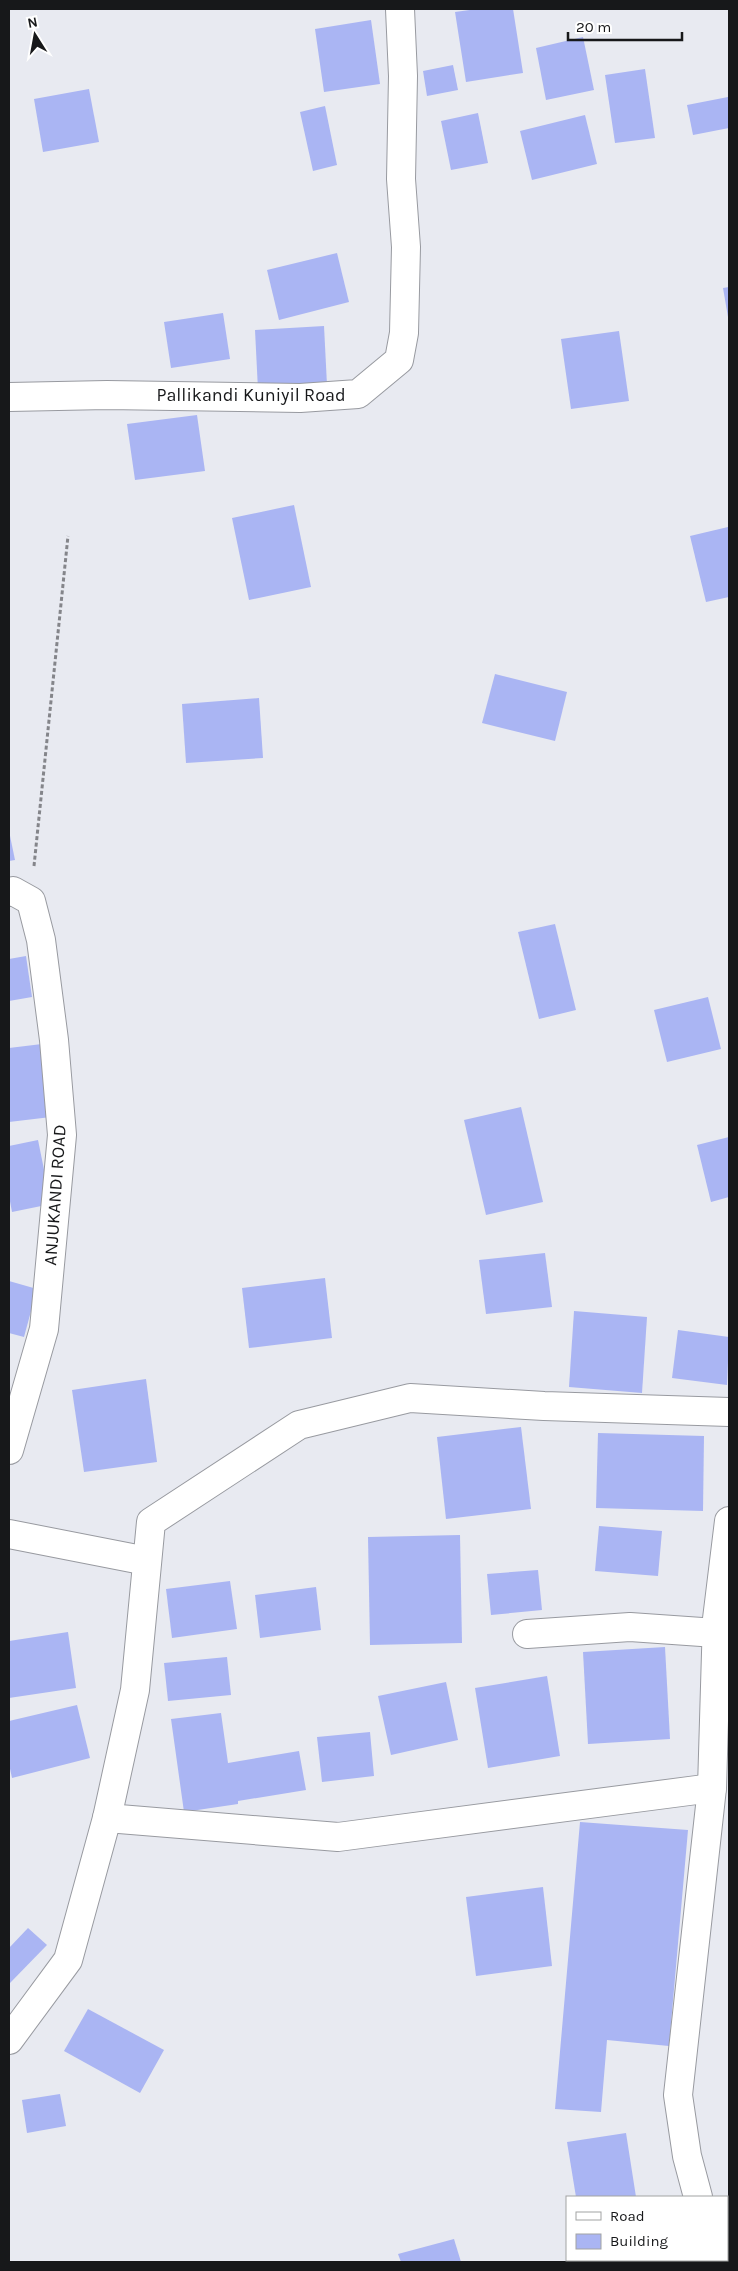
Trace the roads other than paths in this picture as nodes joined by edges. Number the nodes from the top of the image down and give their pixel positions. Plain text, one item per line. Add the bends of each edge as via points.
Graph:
1 (400, 9) edge
2 (9, 397) edge
3 (20, 896) edge
4 (729, 1412) edge
5 (9, 1450) edge
6 (729, 1521) edge
7 (9, 1534) edge
8 (147, 1561) junction
9 (716, 1633) junction
10 (527, 1634) dead end
11 (712, 1788) junction
12 (106, 1818) junction
13 (9, 2040) edge
14 (698, 2196) edge

1 - 2 street, Pallikandi Kuniyil Road via 403,76 401,179 406,247 404,333 399,360 358,394 300,398
3 - 5 street, ANJUKANDI ROAD via 43,958 62,1135 44,1329
4 - 8 street via 410,1398 299,1425 151,1522
6 - 9 street
7 - 8 street
8 - 12 street via 135,1690
9 - 10 street via 630,1627
9 - 11 street
11 - 12 street via 338,1837
11 - 14 street via 678,2095 687,2156
12 - 13 street via 68,1960

